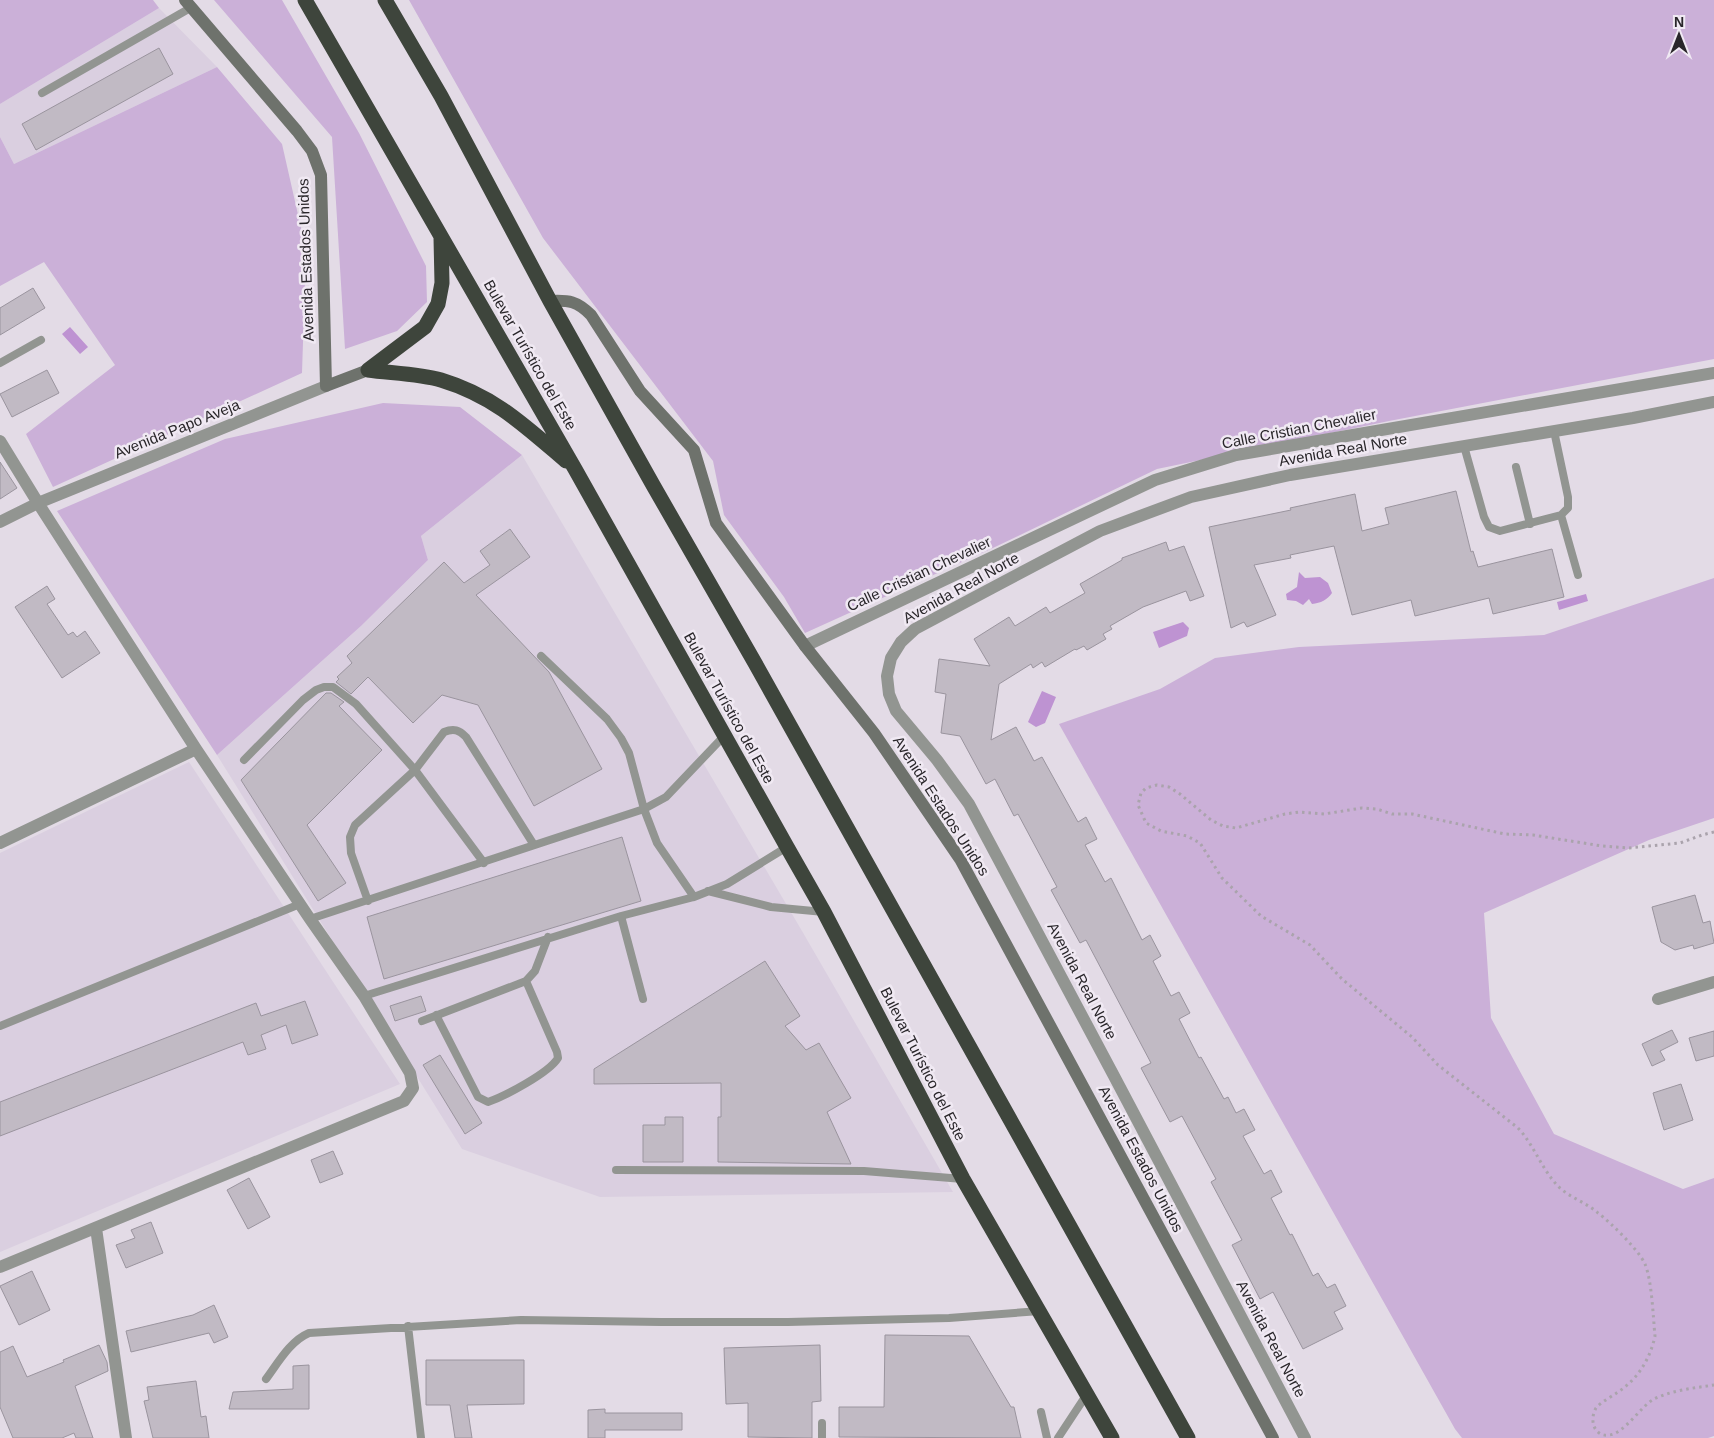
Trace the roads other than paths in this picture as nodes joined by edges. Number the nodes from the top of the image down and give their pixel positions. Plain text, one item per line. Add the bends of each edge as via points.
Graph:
1 (305, 0) edge
2 (385, 0) edge
3 (188, 4) edge
4 (42, 94) dead end
5 (441, 235) junction
6 (550, 301) junction
7 (41, 340) dead end
8 (0, 363) edge
9 (368, 370) junction
10 (1714, 373) edge
11 (326, 386) junction
12 (1714, 402) edge
13 (1554, 431) junction
14 (0, 441) edge
15 (1464, 446) junction
16 (1516, 467) dead end
17 (575, 469) junction
18 (38, 503) junction
19 (1561, 515) junction
20 (0, 522) edge
21 (1530, 524) junction
22 (1578, 575) dead end
23 (805, 646) junction
24 (541, 656) dead end
25 (725, 735) junction
26 (196, 749) junction
27 (244, 760) dead end
28 (415, 770) junction
29 (644, 809) junction
30 (0, 843) edge
31 (534, 845) junction
32 (787, 847) junction
33 (484, 862) junction
34 (708, 891) junction
35 (694, 897) junction
36 (368, 901) junction
37 (300, 904) junction
38 (824, 912) junction
39 (621, 916) junction
40 (310, 920) junction
41 (548, 938) junction
42 (526, 981) junction
43 (1714, 982) edge
44 (364, 996) junction
45 (643, 998) dead end
46 (1658, 999) dead end
47 (436, 1015) junction
48 (422, 1021) dead end
49 (0, 1026) edge
50 (616, 1170) dead end
51 (963, 1179) junction
52 (96, 1228) junction
53 (0, 1267) edge
54 (1040, 1311) junction
55 (408, 1326) junction
56 (266, 1379) dead end
57 (1087, 1394) junction
58 (1041, 1412) dead end
59 (822, 1423) dead end
60 (126, 1438) edge
61 (421, 1438) edge
62 (822, 1438) edge
63 (1047, 1438) edge
64 (1058, 1438) edge
65 (1112, 1438) edge
66 (1188, 1438) edge
67 (1273, 1438) edge
68 (1305, 1438) edge

1 - 5 highway, Bulevar Turístico del Este
2 - 6 highway via 441,96
3 - 4 lane
3 - 11 street, Avenida Estados Unidos via 302,138 312,151 321,175
5 - 9 highway via 442,283 438,304 425,327
5 - 17 highway, Bulevar Turístico del Este
6 - 23 street, Avenida Estados Unidos via 566,300 580,305 591,315 640,391 694,450 716,523
6 - 66 highway
7 - 8 lane
9 - 11 street, Avenida Papo Aveja
9 - 17 highway via 439,379 479,394 514,416
10 - 23 street, Calle Cristian Chevalier via 1236,454 1155,480
11 - 18 street, Avenida Papo Aveja
12 - 13 street, Avenida Real Norte
13 - 15 street, Avenida Real Norte
13 - 19 lane via 1569,502
14 - 18 street
15 - 21 lane via 1489,527 1498,531
15 - 68 street, Avenida Real Norte via 1191,497 1100,531 915,630 901,642 891,658 887,676 896,712 969,804
16 - 21 lane
17 - 25 highway, Bulevar Turístico del Este
18 - 20 street, Avenida Papo Aveja
18 - 26 street
19 - 21 lane
19 - 22 lane
23 - 67 street, Avenida Estados Unidos via 874,733 960,859
24 - 29 lane via 607,720 621,738 629,753
25 - 29 lane via 666,797
25 - 32 highway, Bulevar Turístico del Este
26 - 30 street
26 - 37 street
27 - 28 lane via 303,700 316,690 333,687 356,704
28 - 31 lane via 444,732 457,730 466,736
28 - 33 lane
28 - 36 lane via 360,819 351,832 351,853
29 - 31 lane
29 - 35 lane via 657,843
31 - 33 lane
32 - 34 lane via 728,884
32 - 38 highway, Bulevar Turístico del Este
33 - 36 lane
34 - 35 lane
34 - 38 lane via 770,907
35 - 39 lane
36 - 40 lane
37 - 40 street
37 - 49 lane
38 - 51 highway, Bulevar Turístico del Este
39 - 41 lane
39 - 45 lane
40 - 44 street
41 - 42 lane via 535,971
41 - 44 lane
42 - 47 lane
42 - 47 lane via 558,1058 543,1072 488,1102 478,1097
43 - 46 street
44 - 52 street via 410,1074 413,1088 404,1101
47 - 48 lane
50 - 51 lane via 864,1170
51 - 54 highway, Bulevar Turístico del Este
52 - 53 street
52 - 60 street
54 - 55 lane via 949,1318 788,1322 520,1320
54 - 57 highway, Bulevar Turístico del Este
55 - 56 lane via 309,1333 295,1342
55 - 61 lane
57 - 64 lane
57 - 65 highway, Bulevar Turístico del Este
58 - 63 lane
59 - 62 lane

